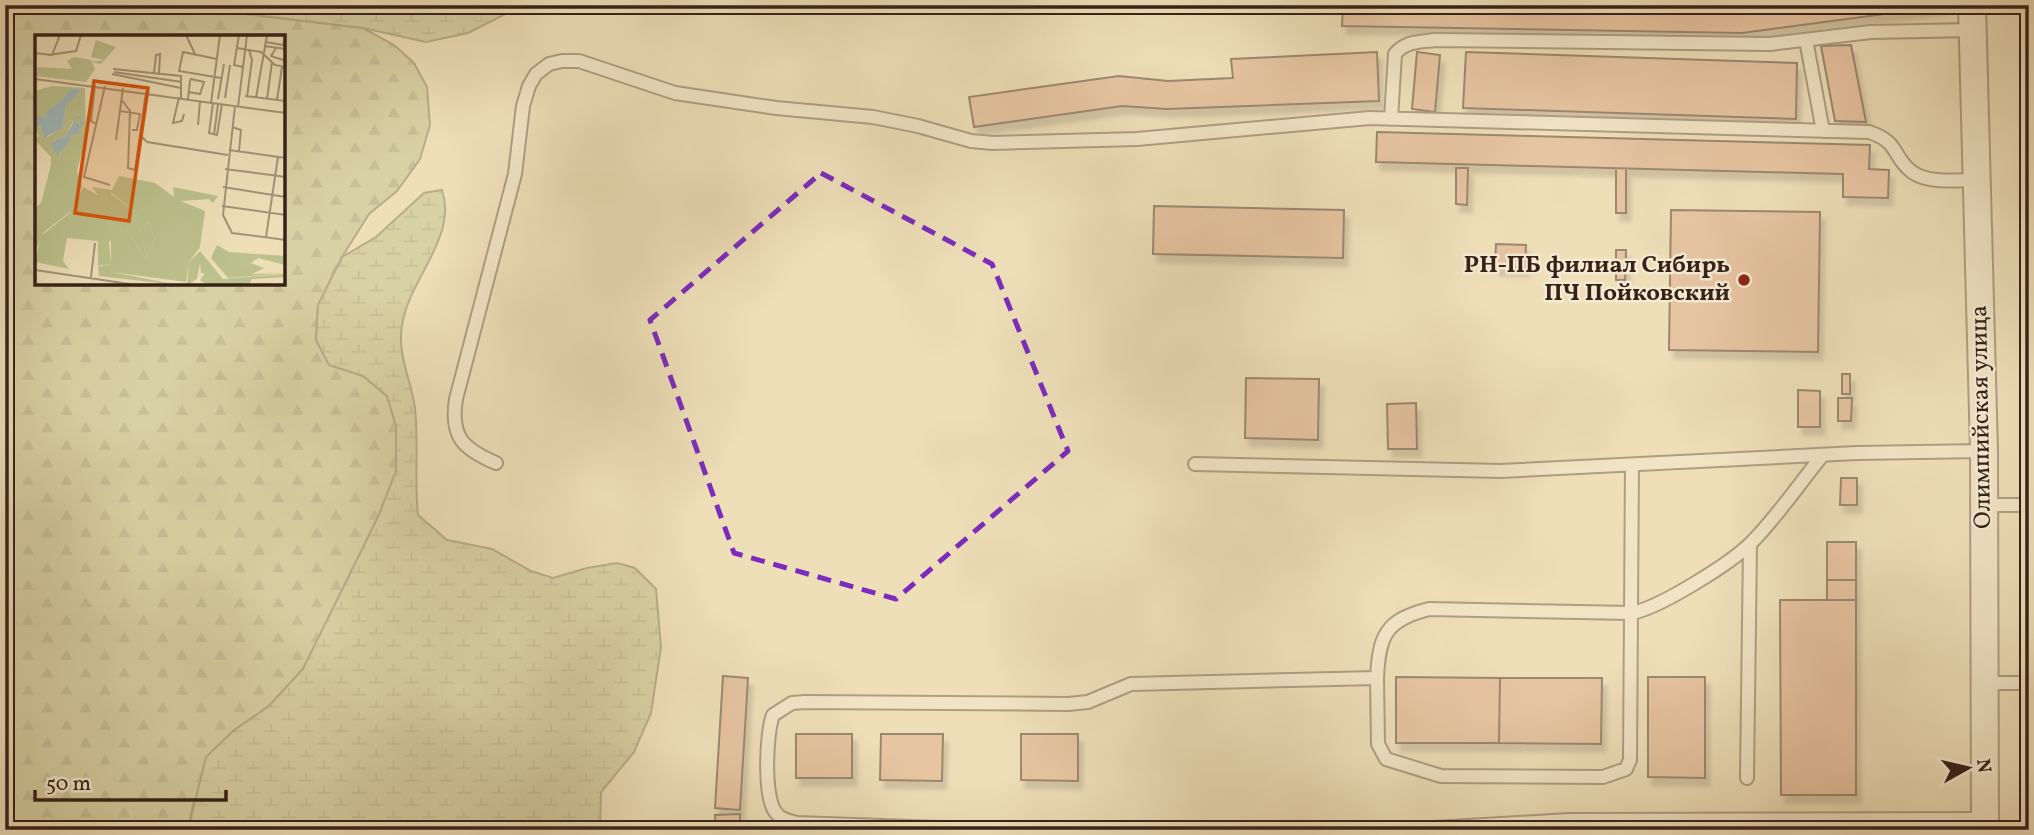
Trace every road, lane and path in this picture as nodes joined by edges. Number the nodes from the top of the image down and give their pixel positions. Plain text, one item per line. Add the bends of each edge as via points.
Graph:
1 (1973, 18) edge
2 (1806, 40) junction
3 (1391, 119) junction
4 (1823, 131) junction
5 (1977, 180) junction
6 (1984, 451) junction
7 (1822, 456) junction
8 (496, 463) dead end
9 (1195, 464) dead end
10 (1632, 464) junction
11 (1984, 505) junction
12 (2029, 505) edge
13 (1750, 545) junction
14 (1631, 613) junction
15 (1377, 678) junction
16 (1985, 682) junction
17 (2029, 684) edge
18 (1747, 778) dead end
19 (1985, 824) edge
20 (1569, 825) edge
21 (997, 830) edge
22 (1399, 830) edge

1 - 2 lane
1 - 5 street, Олимпийская улица
2 - 3 lane via 1663,45 1414,42 1401,46 1395,54
2 - 4 lane
3 - 4 lane
3 - 8 lane via 1137,139 971,141 873,117 675,93 579,61 549,64 536,74 523,106 515,174 453,416 461,441 473,453
4 - 5 lane via 1869,132 1884,137 1913,172 1928,179
5 - 6 street, Олимпийская улица
6 - 7 lane
6 - 11 street, Олимпийская улица
7 - 10 lane
7 - 13 lane
9 - 10 lane via 1501,471
10 - 14 lane
11 - 12 lane
11 - 16 street, Олимпийская улица
13 - 14 lane via 1664,603
13 - 18 lane
14 - 15 lane via 1429,609 1395,622 1384,636 1378,650
14 - 15 lane via 1630,760 1626,769 1615,775 1441,776 1386,760 1378,744
15 - 21 lane via 1141,683 1088,702 1068,704 805,702 792,703 773,715 768,793 771,806 784,819
16 - 17 lane
16 - 19 street, Олимпийская улица
19 - 20 lane
20 - 22 lane

